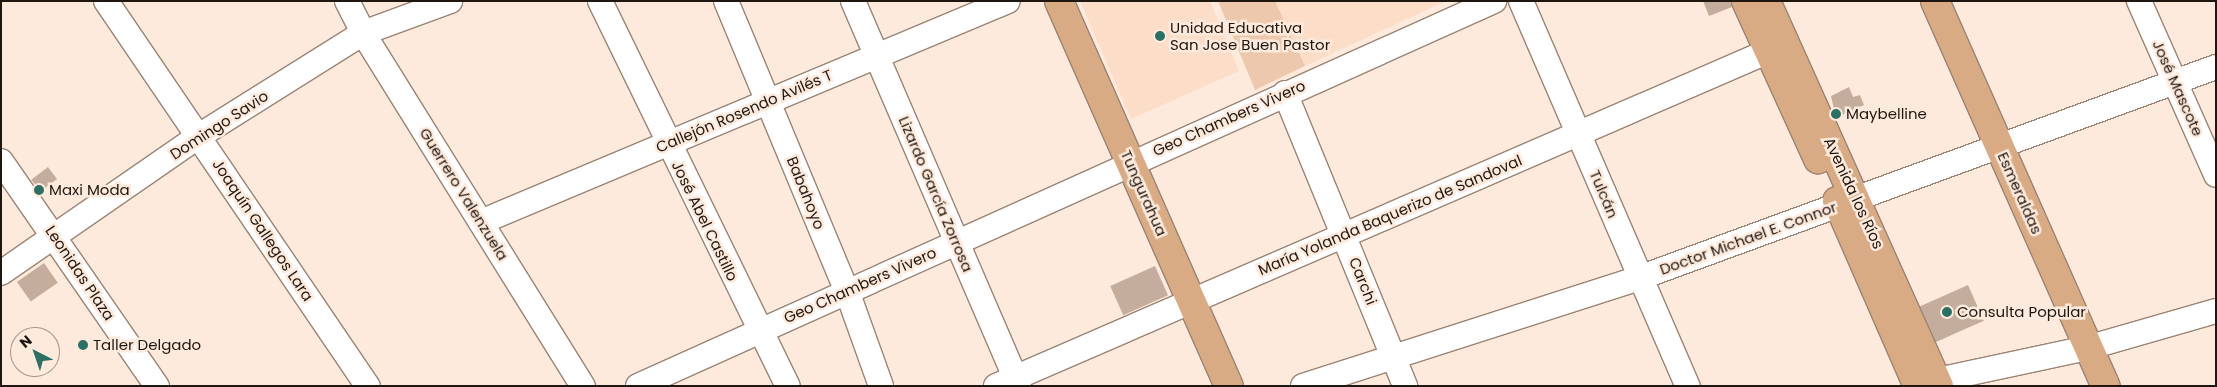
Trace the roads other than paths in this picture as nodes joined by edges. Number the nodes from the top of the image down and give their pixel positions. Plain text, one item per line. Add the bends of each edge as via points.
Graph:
1 (106, 1) edge
2 (347, 1) edge
3 (450, 1) edge
4 (600, 1) edge
5 (726, 1) edge
6 (854, 1) edge
7 (1008, 1) edge
8 (1059, 1) edge
9 (1494, 1) edge
10 (1521, 1) edge
11 (1746, 1) edge
12 (1766, 1) edge
13 (1934, 1) edge
14 (1953, 1) edge
15 (2139, 1) edge
16 (363, 33) junction
17 (1776, 48) junction
18 (877, 56) junction
19 (2216, 67) edge
20 (2176, 82) junction
21 (1285, 93) junction
22 (768, 101) junction
23 (1578, 133) junction
24 (199, 136) junction
25 (667, 143) junction
26 (2007, 144) junction
27 (1, 162) edge
28 (1131, 162) junction
29 (2216, 175) edge
30 (1848, 202) junction
31 (480, 222) junction
32 (1344, 234) junction
33 (55, 236) junction
34 (956, 241) junction
35 (1, 273) edge
36 (1639, 278) junction
37 (847, 291) junction
38 (1191, 301) junction
39 (2216, 311) edge
40 (759, 331) junction
41 (2095, 346) junction
42 (1393, 357) junction
43 (1010, 383) edge
44 (1925, 384) edge
45 (157, 386) edge
46 (368, 386) edge
47 (583, 386) edge
48 (638, 386) edge
49 (788, 386) edge
50 (881, 386) edge
51 (1229, 386) edge
52 (1303, 386) edge
53 (1405, 386) edge
54 (1688, 386) edge
55 (2106, 386) edge
56 (2123, 386) edge

1 - 24 street, Joaquín Gallegos Lara
2 - 16 street, Guerrero Valenzuela
3 - 16 street, Domingo Savio
4 - 25 street, José Abel Castillo
5 - 22 street, Babahoyo
6 - 18 street, Lizardo García Zorrosa
7 - 18 street, Callejón Rosendo Avilés T
8 - 28 main road, Tungurahua
9 - 21 street, Geo Chambers Vivero
10 - 23 street, Tulcán
11 - 17 main road, Avenida los Ríos
12 - 17 main road, Avenida los Ríos
13 - 26 main road, Esmeraldas
14 - 26 main road, Esmeraldas
15 - 20 street, José Mascote
16 - 24 street, Domingo Savio
16 - 31 street, Guerrero Valenzuela
17 - 23 street, María Yolanda Baquerizo de Sandoval
17 - 30 main road, Avenida los Ríos
18 - 22 street, Callejón Rosendo Avilés T
18 - 34 street, Lizardo García Zorrosa
19 - 20 street, Doctor Michael E. Connor
20 - 26 street, Doctor Michael E. Connor
20 - 29 street, José Mascote
21 - 28 street, Geo Chambers Vivero
21 - 32 street, Carchi
22 - 25 street, Callejón Rosendo Avilés T
22 - 37 street, Babahoyo
23 - 32 street, María Yolanda Baquerizo de Sandoval
23 - 36 street, Tulcán
24 - 33 street, Domingo Savio
24 - 46 street, Joaquín Gallegos Lara
25 - 31 street, Callejón Rosendo Avilés T
25 - 40 street, José Abel Castillo
26 - 30 street, Doctor Michael E. Connor
26 - 41 main road, Esmeraldas
27 - 33 street, Leonidas Plaza
28 - 34 street, Geo Chambers Vivero
28 - 38 main road, Tungurahua
30 - 36 street, Doctor Michael E. Connor
30 - 44 main road, Avenida los Ríos
31 - 47 street, Guerrero Valenzuela
32 - 38 street, María Yolanda Baquerizo de Sandoval
32 - 42 street, Carchi
33 - 35 street, Domingo Savio
33 - 45 street, Leonidas Plaza
34 - 37 street, Geo Chambers Vivero
34 - 43 street, Lizardo García Zorrosa
36 - 42 street, Doctor Michael E. Connor
36 - 54 street, Tulcán
37 - 40 street, Geo Chambers Vivero
37 - 50 street, Babahoyo
38 - 43 street, María Yolanda Baquerizo de Sandoval
38 - 51 main road, Tungurahua
39 - 41 street
40 - 48 street, Geo Chambers Vivero
40 - 49 street, José Abel Castillo
41 - 44 street
41 - 55 main road, Esmeraldas
41 - 56 main road, Esmeraldas
42 - 52 street, Doctor Michael E. Connor
42 - 53 street, Carchi

